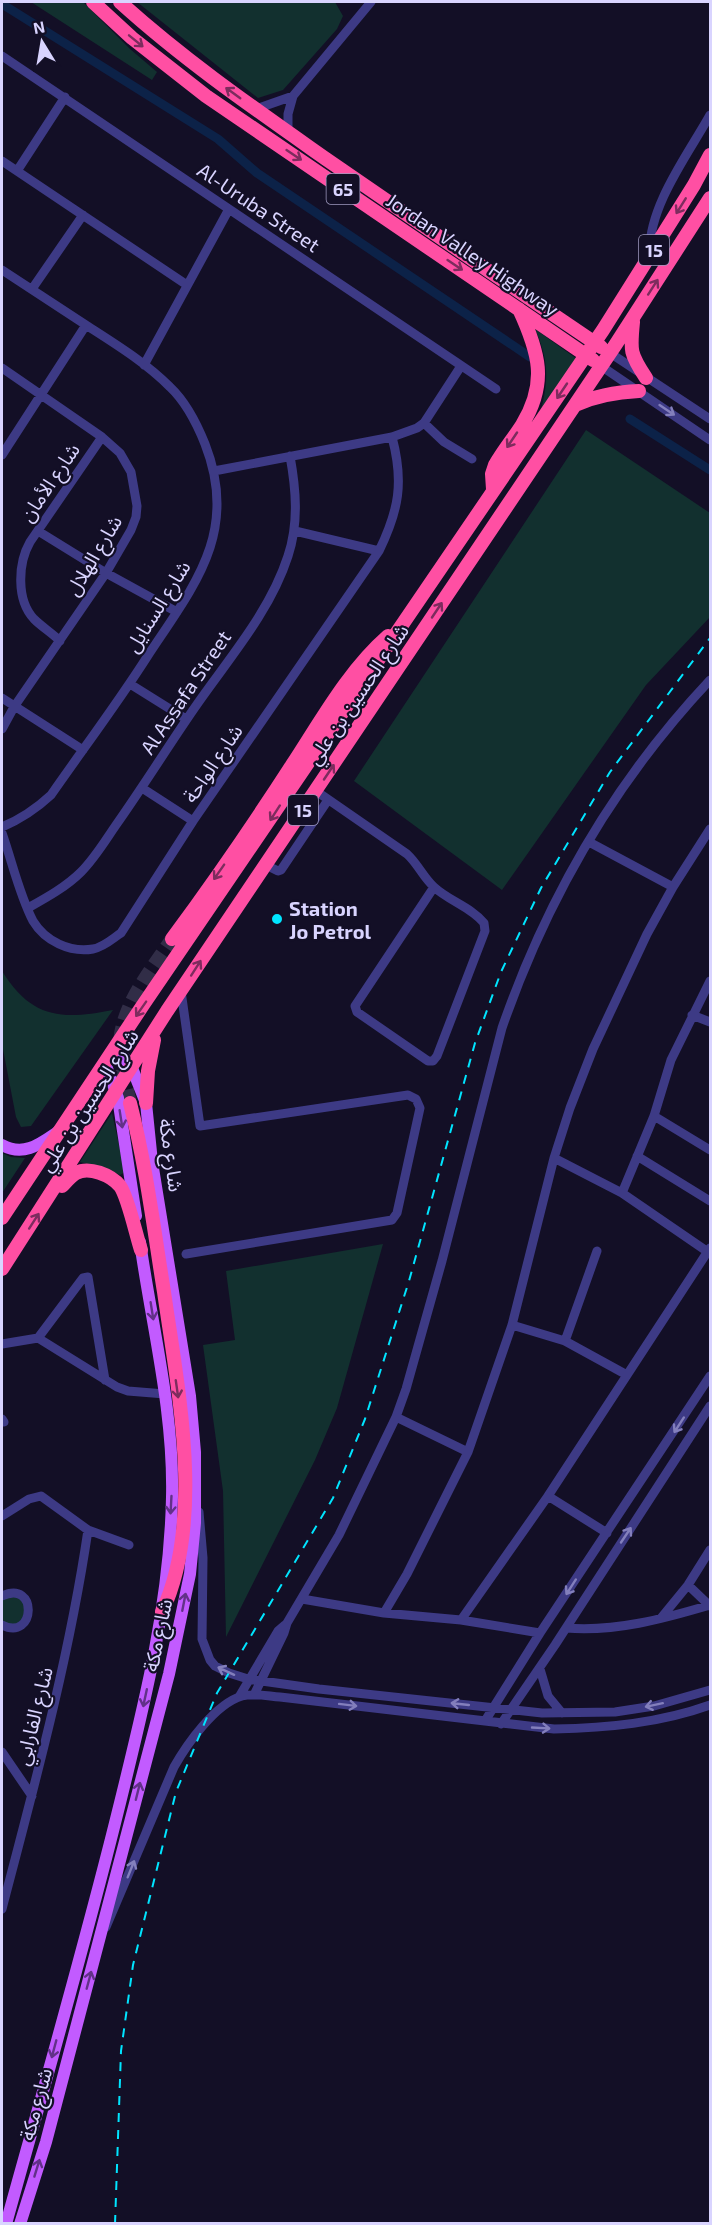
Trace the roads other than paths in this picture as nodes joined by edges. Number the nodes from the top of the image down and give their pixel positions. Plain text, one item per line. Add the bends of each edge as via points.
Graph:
1 (93, 2) edge
2 (120, 2) edge
3 (356, 2) edge
4 (368, 5) edge
5 (2, 56) edge
6 (293, 96) junction
7 (65, 98) junction
8 (256, 109) junction
9 (711, 115) edge
10 (288, 131) junction
11 (711, 155) edge
12 (2, 161) edge
13 (17, 171) junction
14 (711, 198) edge
15 (229, 209) junction
16 (83, 215) junction
17 (650, 256) junction
18 (2, 270) edge
19 (187, 285) junction
20 (32, 289) junction
21 (518, 308) junction
22 (633, 317) junction
23 (608, 322) junction
24 (86, 325) junction
25 (568, 325) junction
26 (594, 343) junction
27 (610, 353) junction
28 (586, 355) junction
29 (144, 365) junction
30 (461, 366) junction
31 (601, 366) junction
32 (2, 368) edge
33 (646, 378) junction
34 (496, 389) dead end
35 (639, 392) junction
36 (41, 394) junction
37 (574, 405) junction
38 (711, 419) edge
39 (424, 423) junction
40 (102, 437) junction
41 (392, 437) junction
42 (711, 440) edge
43 (2, 455) edge
44 (290, 456) junction
45 (472, 459) dead end
46 (214, 471) junction
47 (493, 489) junction
48 (38, 531) junction
49 (295, 531) junction
50 (379, 551) junction
51 (106, 573) junction
52 (177, 612) junction
53 (404, 624) junction
54 (60, 640) junction
55 (711, 680) edge
56 (130, 684) junction
57 (2, 698) edge
58 (14, 707) junction
59 (186, 719) junction
60 (2, 729) edge
61 (82, 750) junction
62 (142, 788) junction
63 (316, 791) junction
64 (328, 800) junction
65 (193, 821) junction
66 (2, 827) edge
67 (711, 829) edge
68 (2, 833) edge
69 (285, 837) junction
70 (589, 842) junction
71 (297, 845) junction
72 (266, 865) junction
73 (434, 887) junction
74 (673, 887) junction
75 (28, 908) junction
76 (172, 939) tunnel mouth
77 (711, 981) edge
78 (181, 991) junction
79 (693, 1015) junction
80 (711, 1022) edge
81 (160, 1024) junction
82 (116, 1047) junction
83 (105, 1063) junction
84 (132, 1068) junction
85 (116, 1092) junction
86 (146, 1103) junction
87 (130, 1104) tunnel mouth
88 (654, 1116) junction
89 (62, 1128) junction
90 (2, 1145) edge
91 (711, 1150) edge
92 (637, 1156) junction
93 (554, 1158) junction
94 (622, 1193) junction
95 (48, 1200) junction
96 (711, 1201) edge
97 (2, 1218) edge
98 (141, 1250) junction
99 (709, 1250) edge
100 (597, 1251) dead end
101 (186, 1254) dead end
102 (2, 1269) edge
103 (512, 1325) junction
104 (38, 1338) junction
105 (565, 1341) junction
106 (2, 1344) edge
107 (627, 1375) junction
108 (711, 1376) edge
109 (105, 1380) junction
110 (165, 1394) junction
111 (711, 1406) edge
112 (396, 1417) junction
113 (701, 1420) junction
114 (711, 1426) edge
115 (468, 1452) junction
116 (548, 1496) junction
117 (196, 1498) junction
118 (2, 1516) edge
119 (88, 1530) junction
120 (607, 1533) junction
121 (129, 1545) dead end
122 (711, 1550) edge
123 (688, 1585) junction
124 (2, 1596) edge
125 (302, 1599) junction
126 (710, 1606) edge
127 (162, 1612) junction
128 (384, 1613) junction
129 (661, 1618) junction
130 (460, 1620) junction
131 (287, 1623) junction
132 (2, 1625) edge
133 (566, 1629) junction
134 (540, 1633) junction
135 (540, 1669) junction
136 (248, 1679) junction
137 (260, 1680) junction
138 (711, 1690) edge
139 (254, 1695) junction
140 (239, 1697) junction
141 (711, 1705) edge
142 (492, 1708) junction
143 (513, 1709) junction
144 (562, 1713) junction
145 (485, 1721) junction
146 (501, 1724) junction
147 (2, 1752) edge
148 (32, 1796) junction
149 (2, 1909) edge
150 (99, 1942) junction
151 (6, 2223) edge
152 (20, 2223) edge

1 -> 21 highway, Jordan Valley Highway / 65 via 206,96
8 -> 2 highway, Jordan Valley Highway / 65
3 - 4 street
4 - 6 street
5 - 7 street, Al-Uruba Street
6 - 8 street
6 - 10 street
7 - 13 street
7 - 15 street, Al-Uruba Street
8 - 10 highway, Jordan Valley Highway / 65
9 - 17 street via 660,206 649,243
10 - 25 highway, Jordan Valley Highway / 65
11 -> 17 highway, 15
12 - 13 street
13 - 16 street
22 -> 14 highway, 15
15 - 19 street
15 - 30 street, Al-Uruba Street
16 - 19 street
16 - 20 street
17 - 23 highway, 15
18 - 20 street, شارع السنايل
19 - 29 street
20 - 24 street, شارع السنايل
21 - 28 highway, Jordan Valley Highway / 65
21 -> 47 highway via 533,343 539,379 528,414 495,465
22 - 27 highway, 15
22 - 33 highway via 632,357
23 - 25 highway via 589,329
23 - 26 highway, 15
24 - 29 street, شارع السنايل
24 - 36 street
25 - 26 highway, Jordan Valley Highway / 65
26 - 27 highway, Jordan Valley Highway / 65
26 - 28 highway, شارع الحسين بن علي / 15
27 - 31 highway, شارع الحسين بن علي / 15
27 - 33 street
28 - 31 highway, Jordan Valley Highway / 65
28 -> 47 highway, شارع الحسين بن علي / 15
29 - 46 street, شارع السنايل via 184,405 201,435
30 - 34 street, Al-Uruba Street
30 - 39 street
31 - 35 street
31 - 37 highway, شارع الحسين بن علي / 15
32 - 36 street, شارع الهلال
33 - 38 street
35 - 37 highway via 615,393
35 -> 42 street
36 - 40 street, شارع الهلال
36 - 43 street
63 -> 37 highway, شارع الحسين بن علي / 15
39 - 41 street
39 - 45 street via 444,442
40 - 48 street, شارع الأمان
40 - 51 street, شارع الهلال via 127,464 137,506 131,530
41 - 44 street
41 - 50 street, شارع الواحة via 398,465 397,509
44 - 46 street
44 - 49 street, Al Assafa Street
46 - 52 street, شارع السنايل via 218,505 206,562
47 - 53 highway, شارع الحسين بن علي / 15
48 - 51 street
48 - 54 street, شارع الأمان via 23,555 24,599 33,618
49 - 50 street
49 - 59 street, Al Assafa Street via 278,582 262,611
50 - 65 street, شارع الواحة
51 - 52 street
51 - 54 street, شارع الهلال
52 - 56 street, شارع السنايل
53 -> 76 highway via 366,657
53 -> 82 highway, شارع الحسين بن علي / 15
54 - 58 street, شارع الهلال
55 - 70 street via 657,740
56 - 59 street
56 - 61 street, شارع السنايل
57 - 58 street
58 - 60 street, شارع الهلال
58 - 61 street
59 - 62 street, Al Assafa Street
61 - 66 street, شارع السنايل via 51,795 36,809
62 - 65 street
62 - 75 street, Al Assafa Street via 81,873
63 - 64 street
63 - 69 highway, شارع الحسين بن علي / 15
64 - 71 street
64 - 73 street via 407,854
65 - 75 street, شارع الواحة via 121,933 108,943 94,949 66,947 41,931
67 - 74 street
68 - 75 street, شارع الواحة
69 - 71 street
69 - 72 highway, شارع الحسين بن علي / 15
70 - 74 street
70 - 112 street via 544,923 502,1028 442,1261
71 - 72 street via 280,871
78 -> 72 highway, شارع الحسين بن علي / 15
73 - 73 street via 482,920 485,931 437,1056 428,1061 357,1012 354,1006
74 - 93 street via 593,1049
77 - 79 street
78 - 81 highway, شارع الحسين بن علي / 15
78 - 101 street via 200,1126 408,1095 416,1099 420,1108 397,1213 392,1220
79 - 80 street
79 - 88 street via 670,1060
81 - 84 highway, شارع الحسين بن علي / 15
81 - 86 highway via 151,1055
82 - 83 highway, شارع الحسين بن علي / 15
82 - 84 main road, شارع مكة
83 - 85 main road, شارع مكة
83 - 89 highway, شارع الحسين بن علي / 15
84 - 85 highway, شارع الحسين بن علي / 15
84 - 86 main road, شارع مكة
85 - 95 highway, شارع الحسين بن علي / 15
85 -> 98 main road, شارع مكة
86 - 117 main road, شارع مكة via 152,1162 188,1377
87 -> 127 highway via 160,1267 184,1449 181,1547 171,1593
88 - 91 street
88 - 92 street
89 - 90 main road via 33,1148 10,1149
89 - 97 highway, شارع الحسين بن علي / 15
92 - 94 street
92 - 96 street
93 - 94 street
93 - 103 street
94 - 99 street
95 - 98 highway via 76,1173 89,1170 107,1176 120,1186
102 -> 95 highway, شارع الحسين بن علي / 15
98 -> 110 main road, شارع مكة
99 - 107 street
100 - 105 street
103 - 105 street
103 - 115 street
104 - 106 street
104 - 109 street
104 - 109 street via 88,1277
105 - 107 street
107 - 116 street
108 -> 120 street
109 - 110 street via 128,1390
110 -> 127 main road, شارع مكة via 172,1498
111 - 113 street
112 - 115 street
112 - 125 street via 339,1535
113 - 114 street
133 -> 113 street
115 - 128 street
116 - 120 street
116 - 130 street
136 -> 117 street via 215,1666 204,1647 202,1532
150 -> 117 main road, شارع مكة via 171,1664 190,1574
118 - 119 street via 41,1496
119 - 121 street
119 - 148 street, شارع الفارابي via 64,1669
120 -> 134 street
122 - 123 street
123 - 126 street
123 - 129 street
124 - 132 street via 19,1594 29,1614 23,1624 12,1628
125 - 128 street
125 - 131 street
126 - 129 street
127 -> 151 main road, شارع مكة via 133,1754 100,1886
128 - 130 street
129 - 133 street via 592,1630
130 - 134 street
131 - 136 street
131 - 137 street
133 - 135 street
134 - 142 street
135 - 143 street
135 - 144 street via 548,1695
136 - 137 street
136 - 140 street
137 - 139 street
142 -> 137 street
138 -> 144 street via 654,1706 615,1712
139 - 140 street
139 -> 145 street
150 -> 140 street via 182,1752 211,1718
146 -> 141 street via 595,1728 669,1717
142 - 143 street
142 - 145 street
143 - 144 street
143 - 146 street
145 - 146 street
147 - 148 street
148 - 149 street, شارع الفارابي
152 -> 150 main road, شارع مكة

